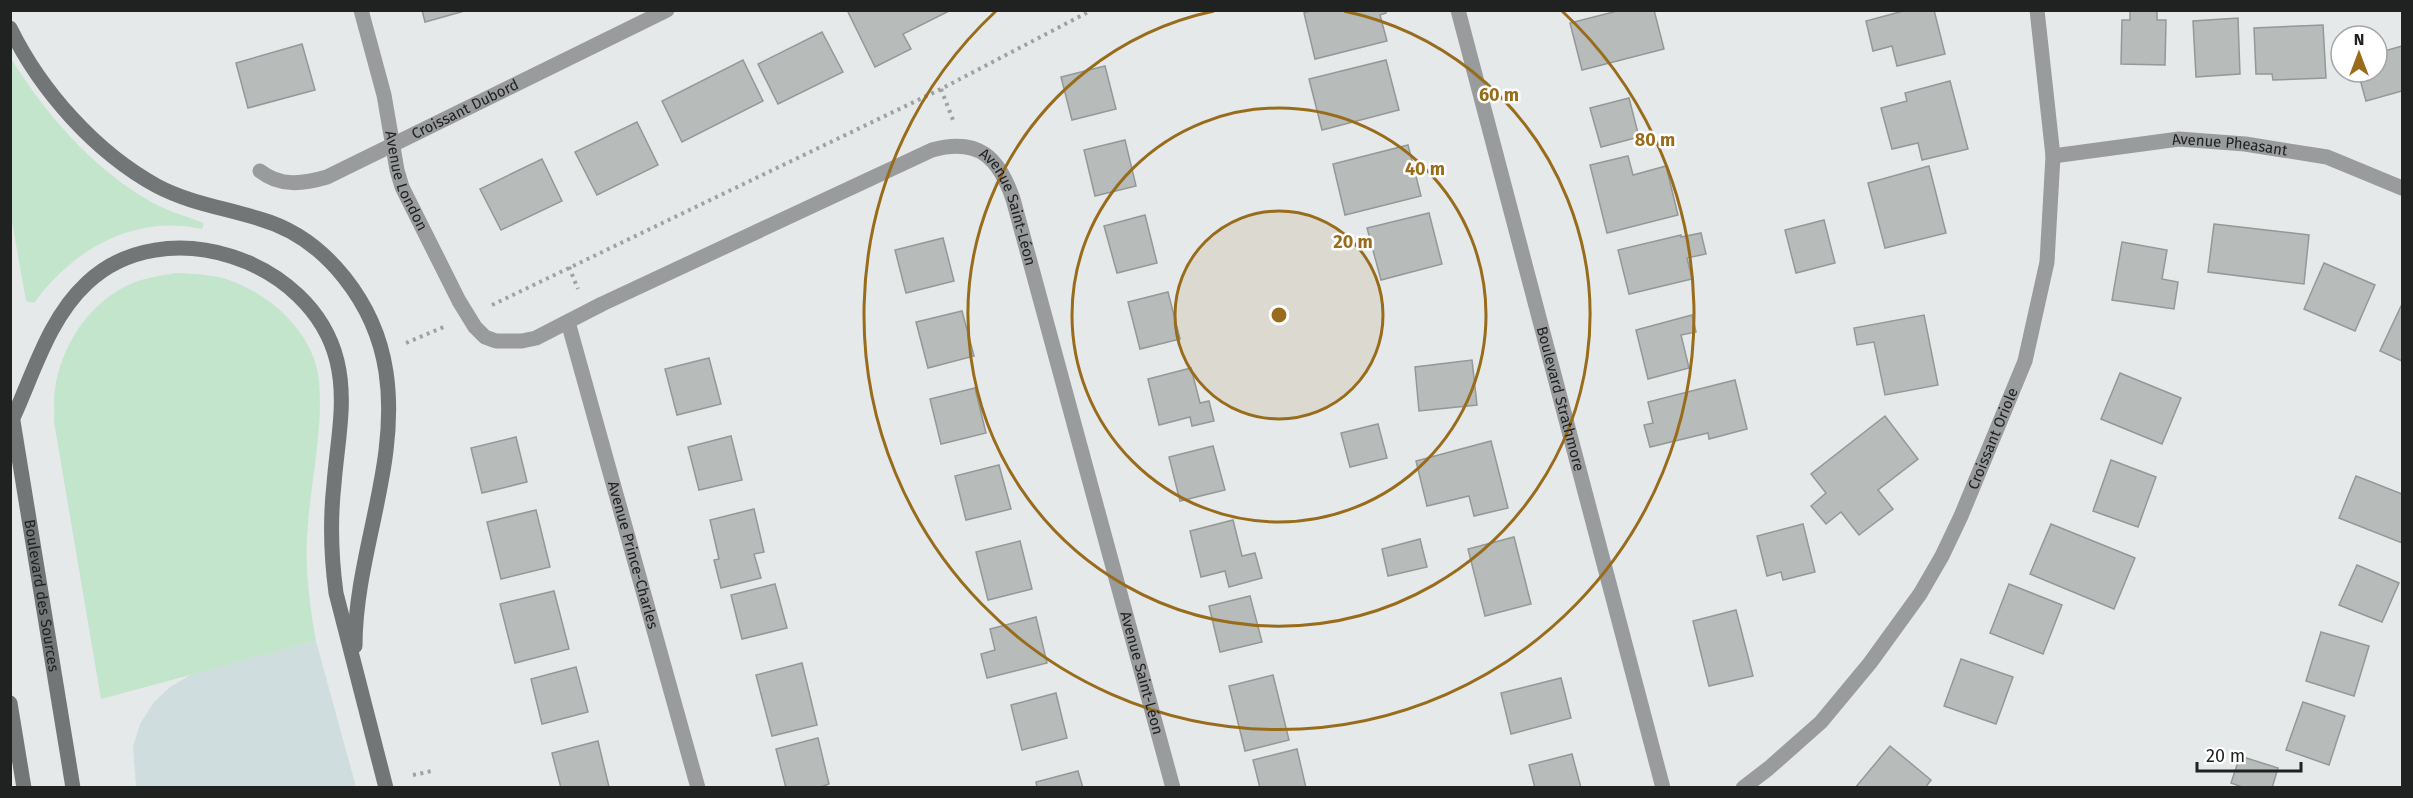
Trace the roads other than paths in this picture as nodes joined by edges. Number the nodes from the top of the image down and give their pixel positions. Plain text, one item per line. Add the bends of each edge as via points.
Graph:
1 (361, 10) edge
2 (667, 10) edge
3 (1458, 10) edge
4 (2037, 10) edge
5 (10, 28) edge
6 (392, 144) junction
7 (2053, 156) junction
8 (260, 171) dead end
9 (2403, 188) edge
10 (568, 322) junction
11 (485, 337) joint
12 (12, 410) edge
13 (356, 667) junction
14 (10, 703) edge
15 (10, 771) edge
16 (23, 785) edge
17 (73, 788) edge
18 (386, 788) edge
19 (698, 788) edge
20 (1173, 788) edge
21 (1663, 788) edge
22 (1743, 788) edge

1 - 6 street, Avenue London via 384,95
2 - 6 street, Croissant Dubord
3 - 21 street, Boulevard Strathmore
4 - 7 street, Croissant Oriole
5 - 13 main road via 60,102 112,156 167,190 211,207 262,219 301,238 337,269 368,312 383,351 387,434 379,498 359,591
6 - 8 street, Croissant Dubord via 312,182 282,182
6 - 11 street, Avenue London via 402,187 459,301
7 - 9 street, Avenue Pheasant via 2179,139 2245,144 2327,157
7 - 22 street, Croissant Oriole via 2047,262 2025,361 1942,556 1896,628 1844,696 1821,722
10 - 11 street, Avenue Saint-Léon via 522,341
10 - 19 street, Avenue Prince-Charles
10 - 20 street, Avenue Saint-Léon via 932,150 962,147 987,154 1006,177 1013,199
12 - 13 main road via 60,314 88,281 110,266 155,249 180,247 226,255 270,275 306,305 321,325 337,362 342,418 332,504 332,560 336,592
12 - 17 main road, Boulevard des Sources
13 - 18 main road
14 - 16 main road
15 - 16 main road

